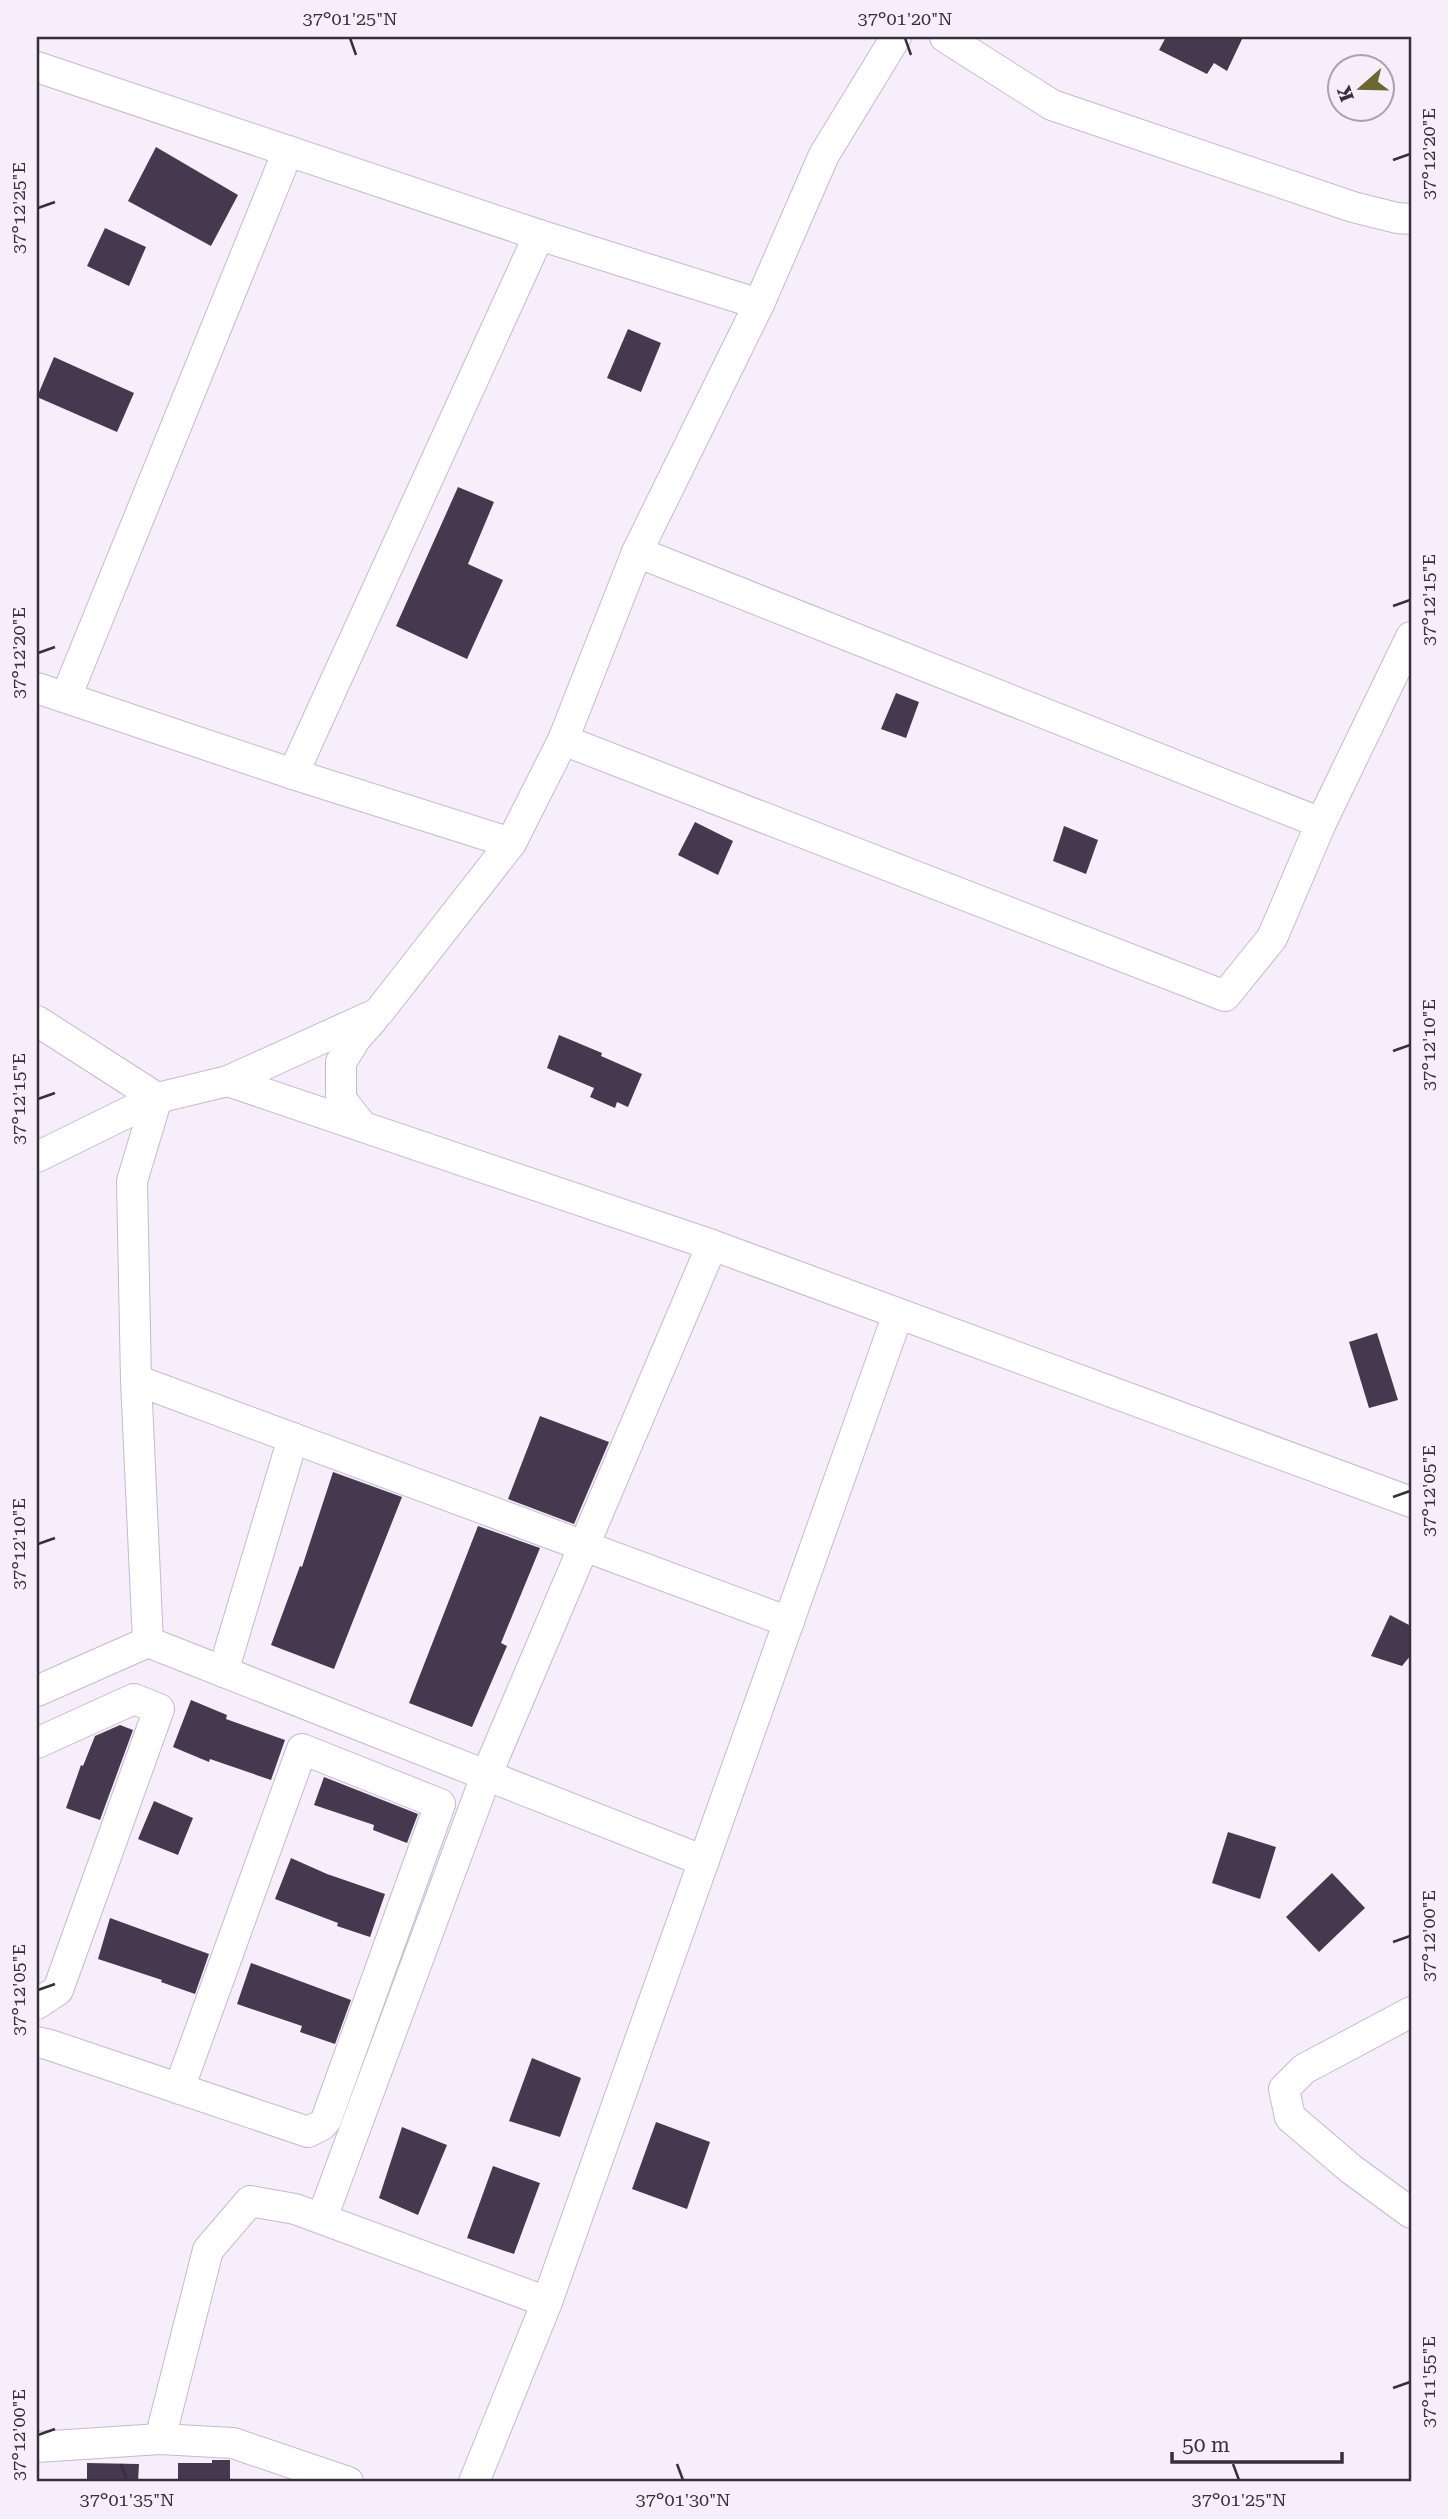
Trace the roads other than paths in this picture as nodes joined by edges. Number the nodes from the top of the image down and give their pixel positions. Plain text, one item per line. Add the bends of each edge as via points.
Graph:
1 (896, 37) edge
2 (945, 37) edge
3 (37, 67) edge
4 (288, 151) junction
5 (1411, 219) edge
6 (539, 235) junction
7 (759, 304) junction
8 (637, 552) junction
9 (1411, 637) edge
10 (37, 688) edge
11 (66, 698) junction
12 (563, 740) junction
13 (293, 774) junction
14 (1321, 823) junction
15 (511, 843) junction
16 (378, 1013) junction
17 (37, 1021) edge
18 (228, 1081) junction
19 (158, 1098) junction
20 (362, 1126) junction
21 (37, 1157) edge
22 (712, 1245) junction
23 (898, 1314) junction
24 (136, 1380) junction
25 (293, 1438) junction
26 (1411, 1502) edge
27 (585, 1547) junction
28 (789, 1622) junction
29 (148, 1642) junction
30 (223, 1672) junction
31 (37, 1691) edge
32 (37, 1743) edge
33 (486, 1776) junction
34 (704, 1861) junction
35 (37, 2004) edge
36 (1411, 2012) edge
37 (37, 2042) edge
38 (179, 2089) junction
39 (1411, 2213) edge
40 (322, 2218) junction
41 (547, 2302) junction
42 (160, 2439) junction
43 (37, 2447) edge
44 (348, 2482) edge
45 (474, 2482) edge

1 - 7 street via 824,155
2 - 5 street via 1052,105 1353,207
3 - 4 street
4 - 6 street
4 - 11 street
6 - 7 street
6 - 13 street
7 - 8 street
8 - 12 street
8 - 14 street
9 - 14 street
10 - 11 street
11 - 13 street
12 - 14 street via 1225,996 1272,938
12 - 15 street
13 - 15 street
15 - 16 street
16 - 18 street
16 - 20 street via 341,1062 341,1099
17 - 19 street
18 - 19 street
18 - 20 street
19 - 21 street
19 - 24 street via 132,1181
20 - 22 street
22 - 23 street
22 - 27 street
23 - 26 street
23 - 28 street
24 - 25 street
24 - 29 street
25 - 27 street
25 - 30 street
27 - 28 street
27 - 33 street
28 - 34 street
29 - 30 street
29 - 31 street
30 - 33 street
32 - 35 street via 134,1699 159,1709 58,1990
33 - 34 street
33 - 40 street
34 - 41 street
36 - 39 street via 1304,2068 1284,2090 1290,2117
37 - 38 street
38 - 38 street via 308,2132 322,2126 440,1804 302,1749
40 - 41 street
40 - 42 street via 295,2208 250,2201 208,2250
41 - 45 street
42 - 43 street
42 - 44 street via 233,2442

